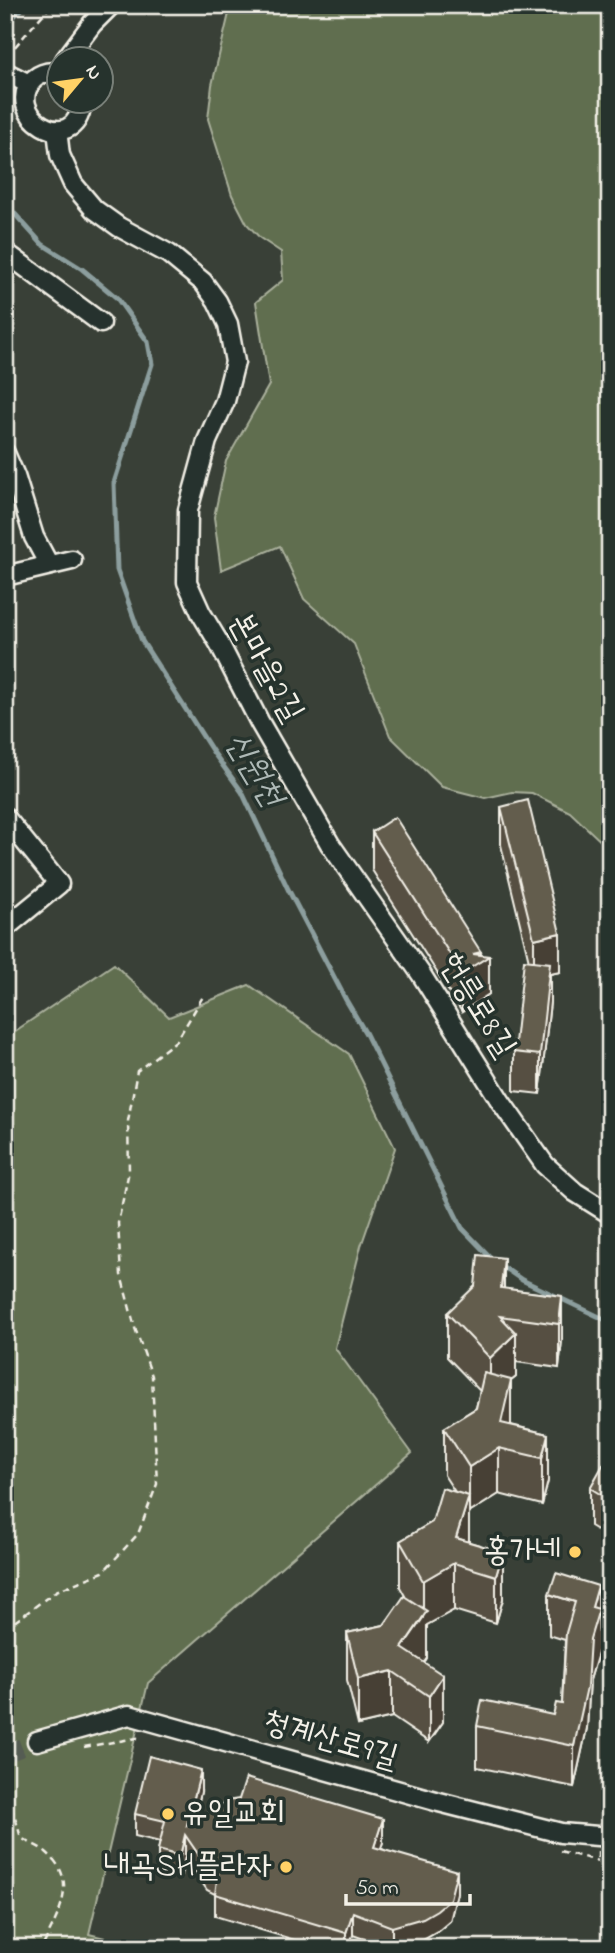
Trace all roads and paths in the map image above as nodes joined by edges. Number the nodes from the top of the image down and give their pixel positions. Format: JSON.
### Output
{"nodes":[{"id":1,"x":51,"y":5,"type":"edge"},
{"id":2,"x":111,"y":5,"type":"edge"},
{"id":3,"x":76,"y":46,"type":"edge"},
{"id":4,"x":5,"y":59,"type":"edge"},
{"id":5,"x":46,"y":73,"type":"edge"},
{"id":6,"x":9,"y":74,"type":"edge"},
{"id":7,"x":29,"y":84,"type":"junction"},
{"id":8,"x":78,"y":116,"type":"edge"},
{"id":9,"x":57,"y":130,"type":"junction"},
{"id":10,"x":5,"y":252,"type":"edge"},
{"id":11,"x":101,"y":323,"type":"dead end"},
{"id":12,"x":5,"y":453,"type":"edge"},
{"id":13,"x":72,"y":560,"type":"dead end"},
{"id":14,"x":49,"y":565,"type":"junction"},
{"id":15,"x":5,"y":576,"type":"edge"},
{"id":16,"x":312,"y":811,"type":"joint"},
{"id":17,"x":5,"y":817,"type":"edge"},
{"id":18,"x":5,"y":928,"type":"edge"},
{"id":19,"x":204,"y":995,"type":"dead end"},
{"id":20,"x":610,"y":1214,"type":"edge"},
{"id":21,"x":5,"y":1629,"type":"edge"},
{"id":22,"x":150,"y":1735,"type":"dead end"},
{"id":23,"x":37,"y":1741,"type":"tunnel mouth"},
{"id":24,"x":75,"y":1748,"type":"dead end"},
{"id":25,"x":5,"y":1796,"type":"edge"},
{"id":26,"x":610,"y":1837,"type":"edge"},
{"id":27,"x":561,"y":1852,"type":"dead end"},
{"id":28,"x":598,"y":1861,"type":"dead end"},
{"id":29,"x":41,"y":1948,"type":"edge"}],
"edges":[{"from":1,"to":4,"type":"path"},
{"from":2,"to":3,"type":"street"},
{"from":5,"to":7,"type":"street"},
{"from":6,"to":7,"type":"street"},
{"from":7,"to":9,"type":"street"},
{"from":8,"to":9,"type":"street"},
{"from":9,"to":16,"type":"street","name":"본마을2길"},
{"from":10,"to":11,"type":"street"},
{"from":12,"to":14,"type":"street"},
{"from":13,"to":14,"type":"street"},
{"from":14,"to":15,"type":"street"},
{"from":16,"to":20,"type":"street","name":"헌릉로8길"},
{"from":17,"to":18,"type":"street"},
{"from":19,"to":21,"type":"path"},
{"from":22,"to":24,"type":"path"},
{"from":23,"to":26,"type":"street","name":"청계산로9길"},
{"from":25,"to":29,"type":"path"},
{"from":27,"to":28,"type":"path"}]}
